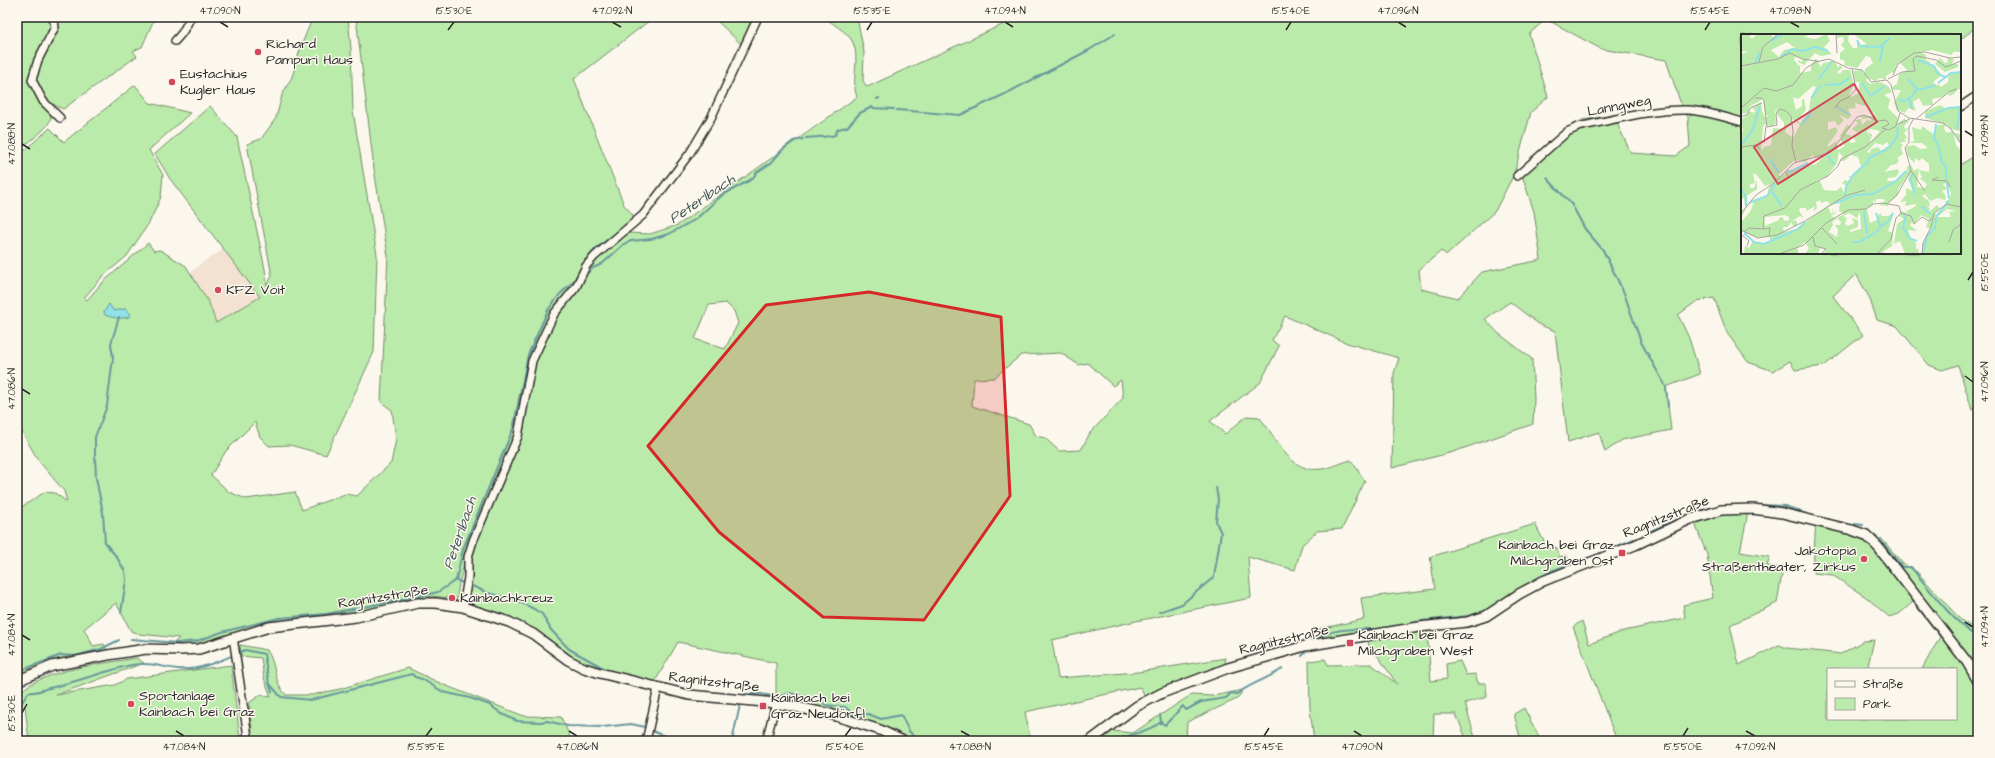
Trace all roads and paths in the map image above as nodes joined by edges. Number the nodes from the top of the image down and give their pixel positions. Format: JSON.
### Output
{"nodes":[{"id":1,"x":53,"y":17,"type":"edge"},
{"id":2,"x":191,"y":17,"type":"edge"},
{"id":3,"x":758,"y":17,"type":"edge"},
{"id":4,"x":175,"y":41,"type":"dead end"},
{"id":5,"x":1978,"y":95,"type":"edge"},
{"id":6,"x":1961,"y":107,"type":"edge"},
{"id":7,"x":60,"y":118,"type":"dead end"},
{"id":8,"x":1741,"y":122,"type":"edge"},
{"id":9,"x":1517,"y":176,"type":"dead end"},
{"id":10,"x":464,"y":607,"type":"junction"},
{"id":11,"x":234,"y":637,"type":"junction"},
{"id":12,"x":17,"y":681,"type":"edge"},
{"id":13,"x":1978,"y":682,"type":"edge"},
{"id":14,"x":658,"y":688,"type":"junction"},
{"id":15,"x":776,"y":703,"type":"junction"},
{"id":16,"x":243,"y":741,"type":"edge"},
{"id":17,"x":646,"y":741,"type":"edge"},
{"id":18,"x":766,"y":741,"type":"edge"},
{"id":19,"x":903,"y":741,"type":"edge"},
{"id":20,"x":1090,"y":741,"type":"edge"}],
"edges":[{"from":1,"to":7,"type":"street"},
{"from":2,"to":4,"type":"street"},
{"from":3,"to":10,"type":"street"},
{"from":5,"to":6,"type":"street"},
{"from":8,"to":9,"type":"street","name":"Lanngweg"},
{"from":10,"to":11,"type":"main road","name":"Ragnitzstraße"},
{"from":10,"to":14,"type":"main road","name":"Ragnitzstraße"},
{"from":11,"to":12,"type":"main road","name":"Ragnitzstraße"},
{"from":11,"to":16,"type":"street"},
{"from":13,"to":20,"type":"main road","name":"Ragnitzstraße"},
{"from":14,"to":15,"type":"main road","name":"Ragnitzstraße"},
{"from":14,"to":17,"type":"street"},
{"from":15,"to":18,"type":"street"},
{"from":15,"to":19,"type":"main road","name":"Ragnitzstraße"}]}
